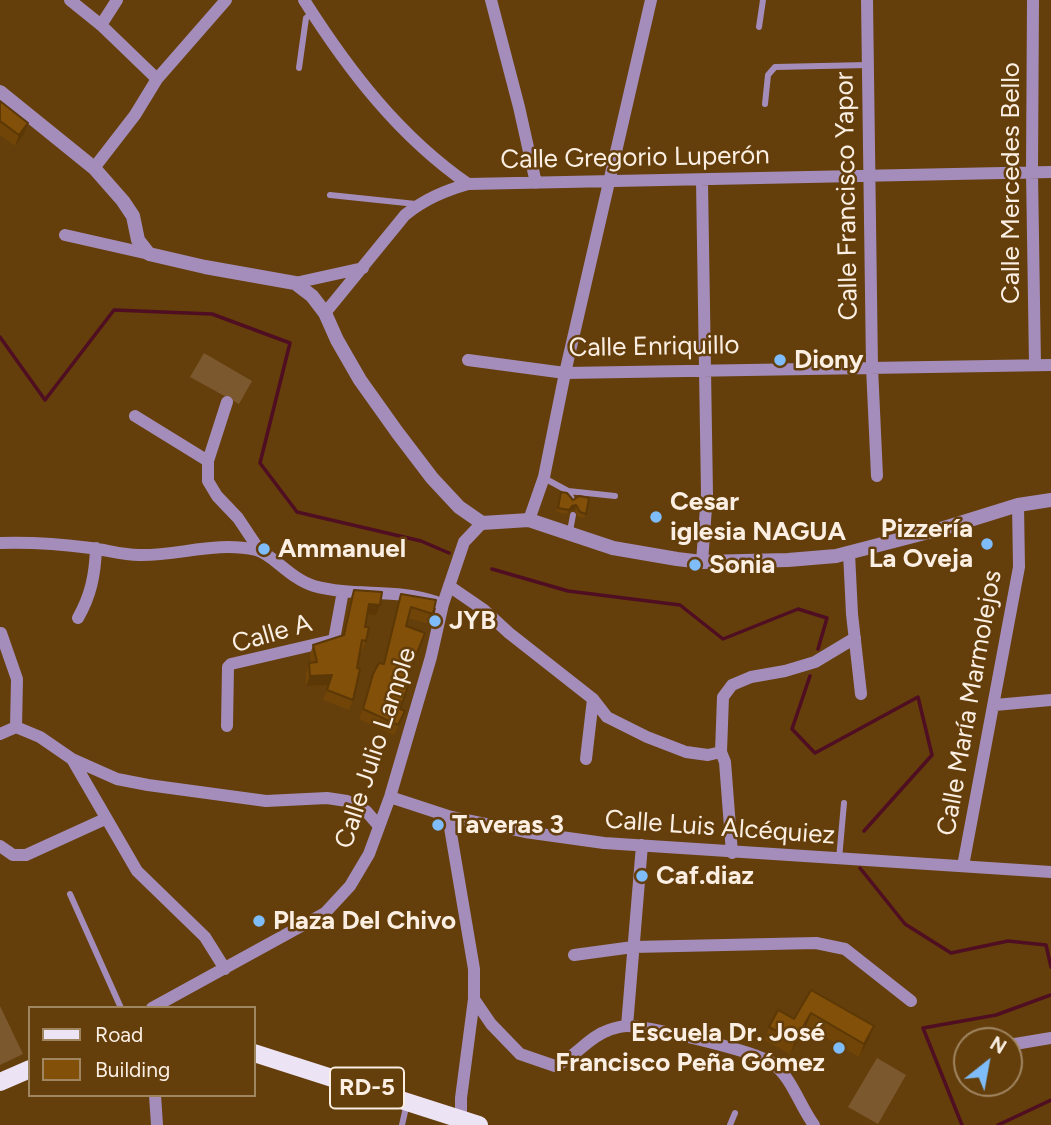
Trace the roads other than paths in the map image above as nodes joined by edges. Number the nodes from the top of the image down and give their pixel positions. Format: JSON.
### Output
{"nodes":[{"id":1,"x":70,"y":0,"type":"edge"},
{"id":2,"x":117,"y":0,"type":"edge"},
{"id":3,"x":226,"y":0,"type":"edge"},
{"id":4,"x":304,"y":0,"type":"edge"},
{"id":5,"x":491,"y":0,"type":"edge"},
{"id":6,"x":651,"y":0,"type":"edge"},
{"id":7,"x":763,"y":0,"type":"edge"},
{"id":8,"x":867,"y":0,"type":"edge"},
{"id":9,"x":1032,"y":0,"type":"edge"},
{"id":10,"x":312,"y":13,"type":"junction"},
{"id":11,"x":101,"y":25,"type":"junction"},
{"id":12,"x":759,"y":27,"type":"dead end"},
{"id":13,"x":867,"y":65,"type":"junction"},
{"id":14,"x":299,"y":68,"type":"dead end"},
{"id":15,"x":157,"y":79,"type":"junction"},
{"id":16,"x":0,"y":92,"type":"edge"},
{"id":17,"x":765,"y":104,"type":"dead end"},
{"id":18,"x":94,"y":168,"type":"junction"},
{"id":19,"x":1032,"y":172,"type":"junction"},
{"id":20,"x":1051,"y":172,"type":"edge"},
{"id":21,"x":868,"y":175,"type":"junction"},
{"id":22,"x":702,"y":181,"type":"junction"},
{"id":23,"x":536,"y":183,"type":"junction"},
{"id":24,"x":608,"y":183,"type":"junction"},
{"id":25,"x":468,"y":184,"type":"junction"},
{"id":26,"x":330,"y":195,"type":"dead end"},
{"id":27,"x":418,"y":204,"type":"junction"},
{"id":28,"x":65,"y":235,"type":"dead end"},
{"id":29,"x":149,"y":254,"type":"junction"},
{"id":30,"x":364,"y":267,"type":"junction"},
{"id":31,"x":295,"y":283,"type":"junction"},
{"id":32,"x":326,"y":313,"type":"junction"},
{"id":33,"x":468,"y":360,"type":"dead end"},
{"id":34,"x":1035,"y":365,"type":"junction"},
{"id":35,"x":1051,"y":365,"type":"edge"},
{"id":36,"x":872,"y":367,"type":"junction"},
{"id":37,"x":705,"y":369,"type":"junction"},
{"id":38,"x":565,"y":373,"type":"junction"},
{"id":39,"x":227,"y":402,"type":"dead end"},
{"id":40,"x":135,"y":416,"type":"dead end"},
{"id":41,"x":208,"y":461,"type":"junction"},
{"id":42,"x":877,"y":476,"type":"dead end"},
{"id":43,"x":544,"y":477,"type":"junction"},
{"id":44,"x":568,"y":491,"type":"junction"},
{"id":45,"x":615,"y":496,"type":"dead end"},
{"id":46,"x":572,"y":499,"type":"edge"},
{"id":47,"x":1051,"y":500,"type":"edge"},
{"id":48,"x":1018,"y":505,"type":"junction"},
{"id":49,"x":573,"y":515,"type":"dead end"},
{"id":50,"x":529,"y":520,"type":"junction"},
{"id":51,"x":482,"y":523,"type":"junction"},
{"id":52,"x":569,"y":533,"type":"junction"},
{"id":53,"x":0,"y":543,"type":"edge"},
{"id":54,"x":96,"y":548,"type":"junction"},
{"id":55,"x":260,"y":551,"type":"junction"},
{"id":56,"x":849,"y":553,"type":"junction"},
{"id":57,"x":702,"y":562,"type":"junction"},
{"id":58,"x":449,"y":586,"type":"junction"},
{"id":59,"x":343,"y":592,"type":"junction"},
{"id":60,"x":443,"y":604,"type":"junction"},
{"id":61,"x":78,"y":618,"type":"dead end"},
{"id":62,"x":1,"y":633,"type":"edge"},
{"id":63,"x":855,"y":638,"type":"junction"},
{"id":64,"x":861,"y":694,"type":"dead end"},
{"id":65,"x":593,"y":699,"type":"junction"},
{"id":66,"x":1051,"y":700,"type":"edge"},
{"id":67,"x":995,"y":705,"type":"junction"},
{"id":68,"x":227,"y":726,"type":"dead end"},
{"id":69,"x":16,"y":727,"type":"junction"},
{"id":70,"x":0,"y":734,"type":"edge"},
{"id":71,"x":721,"y":752,"type":"junction"},
{"id":72,"x":72,"y":759,"type":"junction"},
{"id":73,"x":586,"y":759,"type":"dead end"},
{"id":74,"x":390,"y":797,"type":"junction"},
{"id":75,"x":844,"y":803,"type":"dead end"},
{"id":76,"x":448,"y":816,"type":"junction"},
{"id":77,"x":105,"y":819,"type":"junction"},
{"id":78,"x":379,"y":826,"type":"junction"},
{"id":79,"x":642,"y":845,"type":"junction"},
{"id":80,"x":0,"y":846,"type":"edge"},
{"id":81,"x":732,"y":853,"type":"junction"},
{"id":82,"x":839,"y":859,"type":"junction"},
{"id":83,"x":963,"y":866,"type":"junction"},
{"id":84,"x":1051,"y":872,"type":"edge"},
{"id":85,"x":69,"y":894,"type":"dead end"},
{"id":86,"x":633,"y":947,"type":"junction"},
{"id":87,"x":574,"y":955,"type":"dead end"},
{"id":88,"x":225,"y":969,"type":"junction"},
{"id":89,"x":474,"y":999,"type":"junction"},
{"id":90,"x":912,"y":1001,"type":"dead end"},
{"id":91,"x":120,"y":1006,"type":"edge"},
{"id":92,"x":156,"y":1006,"type":"edge"},
{"id":93,"x":626,"y":1026,"type":"junction"},
{"id":94,"x":1051,"y":1038,"type":"edge"},
{"id":95,"x":1023,"y":1043,"type":"edge"},
{"id":96,"x":256,"y":1054,"type":"edge"},
{"id":97,"x":28,"y":1070,"type":"edge"},
{"id":98,"x":0,"y":1082,"type":"edge"},
{"id":99,"x":155,"y":1097,"type":"edge"},
{"id":100,"x":408,"y":1101,"type":"junction"},
{"id":101,"x":735,"y":1113,"type":"dead end"},
{"id":102,"x":461,"y":1122,"type":"edge"},
{"id":103,"x":157,"y":1125,"type":"edge"},
{"id":104,"x":402,"y":1125,"type":"edge"},
{"id":105,"x":479,"y":1125,"type":"edge"},
{"id":106,"x":730,"y":1125,"type":"edge"},
{"id":107,"x":814,"y":1125,"type":"edge"}],
"edges":[{"from":1,"to":11,"type":"street"},
{"from":2,"to":11,"type":"street"},
{"from":3,"to":15,"type":"street"},
{"from":4,"to":10,"type":"street","name":"Calle Gregorio Luperón"},
{"from":5,"to":23,"type":"street"},
{"from":6,"to":24,"type":"street"},
{"from":7,"to":12,"type":"lane"},
{"from":8,"to":13,"type":"street","name":"Calle Francisco Yapor"},
{"from":9,"to":19,"type":"street","name":"Calle Mercedes Bello"},
{"from":10,"to":14,"type":"lane"},
{"from":10,"to":25,"type":"street","name":"Calle Gregorio Luperón"},
{"from":11,"to":15,"type":"street"},
{"from":13,"to":17,"type":"lane"},
{"from":13,"to":21,"type":"street","name":"Calle Francisco Yapor"},
{"from":15,"to":18,"type":"street"},
{"from":16,"to":18,"type":"street"},
{"from":18,"to":29,"type":"street"},
{"from":19,"to":20,"type":"street","name":"Calle Gregorio Luperón"},
{"from":19,"to":21,"type":"street","name":"Calle Gregorio Luperón"},
{"from":19,"to":34,"type":"street","name":"Calle Mercedes Bello"},
{"from":21,"to":22,"type":"street","name":"Calle Gregorio Luperón"},
{"from":21,"to":36,"type":"street","name":"Calle Francisco Yapor"},
{"from":22,"to":24,"type":"street","name":"Calle Gregorio Luperón"},
{"from":22,"to":37,"type":"street"},
{"from":23,"to":24,"type":"street","name":"Calle Gregorio Luperón"},
{"from":23,"to":25,"type":"street","name":"Calle Gregorio Luperón"},
{"from":24,"to":38,"type":"street"},
{"from":25,"to":27,"type":"street"},
{"from":26,"to":27,"type":"lane"},
{"from":27,"to":30,"type":"street"},
{"from":28,"to":29,"type":"street"},
{"from":29,"to":31,"type":"street"},
{"from":30,"to":31,"type":"street"},
{"from":30,"to":32,"type":"street"},
{"from":31,"to":32,"type":"street"},
{"from":32,"to":51,"type":"street"},
{"from":33,"to":38,"type":"street","name":"Calle Enriquillo"},
{"from":34,"to":35,"type":"street","name":"Calle Enriquillo"},
{"from":34,"to":36,"type":"street","name":"Calle Enriquillo"},
{"from":36,"to":37,"type":"street","name":"Calle Enriquillo"},
{"from":36,"to":42,"type":"street","name":"Calle Francisco Yapor"},
{"from":37,"to":38,"type":"street","name":"Calle Enriquillo"},
{"from":37,"to":57,"type":"street"},
{"from":38,"to":43,"type":"street"},
{"from":39,"to":41,"type":"street"},
{"from":40,"to":41,"type":"street"},
{"from":41,"to":55,"type":"street"},
{"from":43,"to":44,"type":"lane"},
{"from":43,"to":50,"type":"street"},
{"from":44,"to":45,"type":"lane"},
{"from":44,"to":46,"type":"lane"},
{"from":47,"to":48,"type":"street"},
{"from":48,"to":56,"type":"street"},
{"from":48,"to":67,"type":"street","name":"Calle María Marmolejos"},
{"from":49,"to":52,"type":"lane"},
{"from":50,"to":51,"type":"street"},
{"from":50,"to":52,"type":"street"},
{"from":51,"to":58,"type":"street","name":"Calle Julio Lample"},
{"from":52,"to":57,"type":"street"},
{"from":53,"to":54,"type":"street"},
{"from":54,"to":55,"type":"street"},
{"from":54,"to":61,"type":"street"},
{"from":55,"to":59,"type":"street"},
{"from":56,"to":57,"type":"street"},
{"from":56,"to":63,"type":"street"},
{"from":58,"to":60,"type":"street","name":"Calle Julio Lample"},
{"from":58,"to":65,"type":"street"},
{"from":59,"to":60,"type":"street"},
{"from":59,"to":68,"type":"street","name":"Calle A"},
{"from":60,"to":74,"type":"street","name":"Calle Julio Lample"},
{"from":62,"to":69,"type":"street"},
{"from":63,"to":64,"type":"street"},
{"from":63,"to":71,"type":"street"},
{"from":65,"to":71,"type":"street"},
{"from":65,"to":73,"type":"street"},
{"from":66,"to":67,"type":"street"},
{"from":67,"to":83,"type":"street","name":"Calle María Marmolejos"},
{"from":69,"to":70,"type":"street"},
{"from":69,"to":72,"type":"street"},
{"from":71,"to":81,"type":"street"},
{"from":72,"to":77,"type":"street"},
{"from":72,"to":78,"type":"street"},
{"from":74,"to":76,"type":"street","name":"Calle Luis Alcéquiez"},
{"from":74,"to":78,"type":"street","name":"Calle Julio Lample"},
{"from":75,"to":82,"type":"lane"},
{"from":76,"to":79,"type":"street","name":"Calle Luis Alcéquiez"},
{"from":76,"to":89,"type":"street"},
{"from":77,"to":80,"type":"street"},
{"from":77,"to":88,"type":"street"},
{"from":78,"to":88,"type":"street","name":"Calle Julio Lample"},
{"from":79,"to":81,"type":"street","name":"Calle Luis Alcéquiez"},
{"from":79,"to":86,"type":"street"},
{"from":81,"to":82,"type":"street","name":"Calle Luis Alcéquiez"},
{"from":82,"to":83,"type":"street","name":"Calle Luis Alcéquiez"},
{"from":83,"to":84,"type":"street","name":"Calle Luis Alcéquiez"},
{"from":85,"to":91,"type":"lane"},
{"from":86,"to":87,"type":"street"},
{"from":86,"to":90,"type":"street"},
{"from":86,"to":93,"type":"street"},
{"from":88,"to":92,"type":"street","name":"Calle Julio Lample"},
{"from":89,"to":93,"type":"street"},
{"from":89,"to":102,"type":"street"},
{"from":93,"to":107,"type":"street"},
{"from":94,"to":95,"type":"street"},
{"from":96,"to":100,"type":"main road","number":"RD-5"},
{"from":97,"to":98,"type":"main road"},
{"from":99,"to":103,"type":"street"},
{"from":100,"to":102,"type":"main road","number":"RD-5"},
{"from":100,"to":104,"type":"lane"},
{"from":101,"to":106,"type":"lane"},
{"from":102,"to":105,"type":"main road","number":"RD-5"}]}
